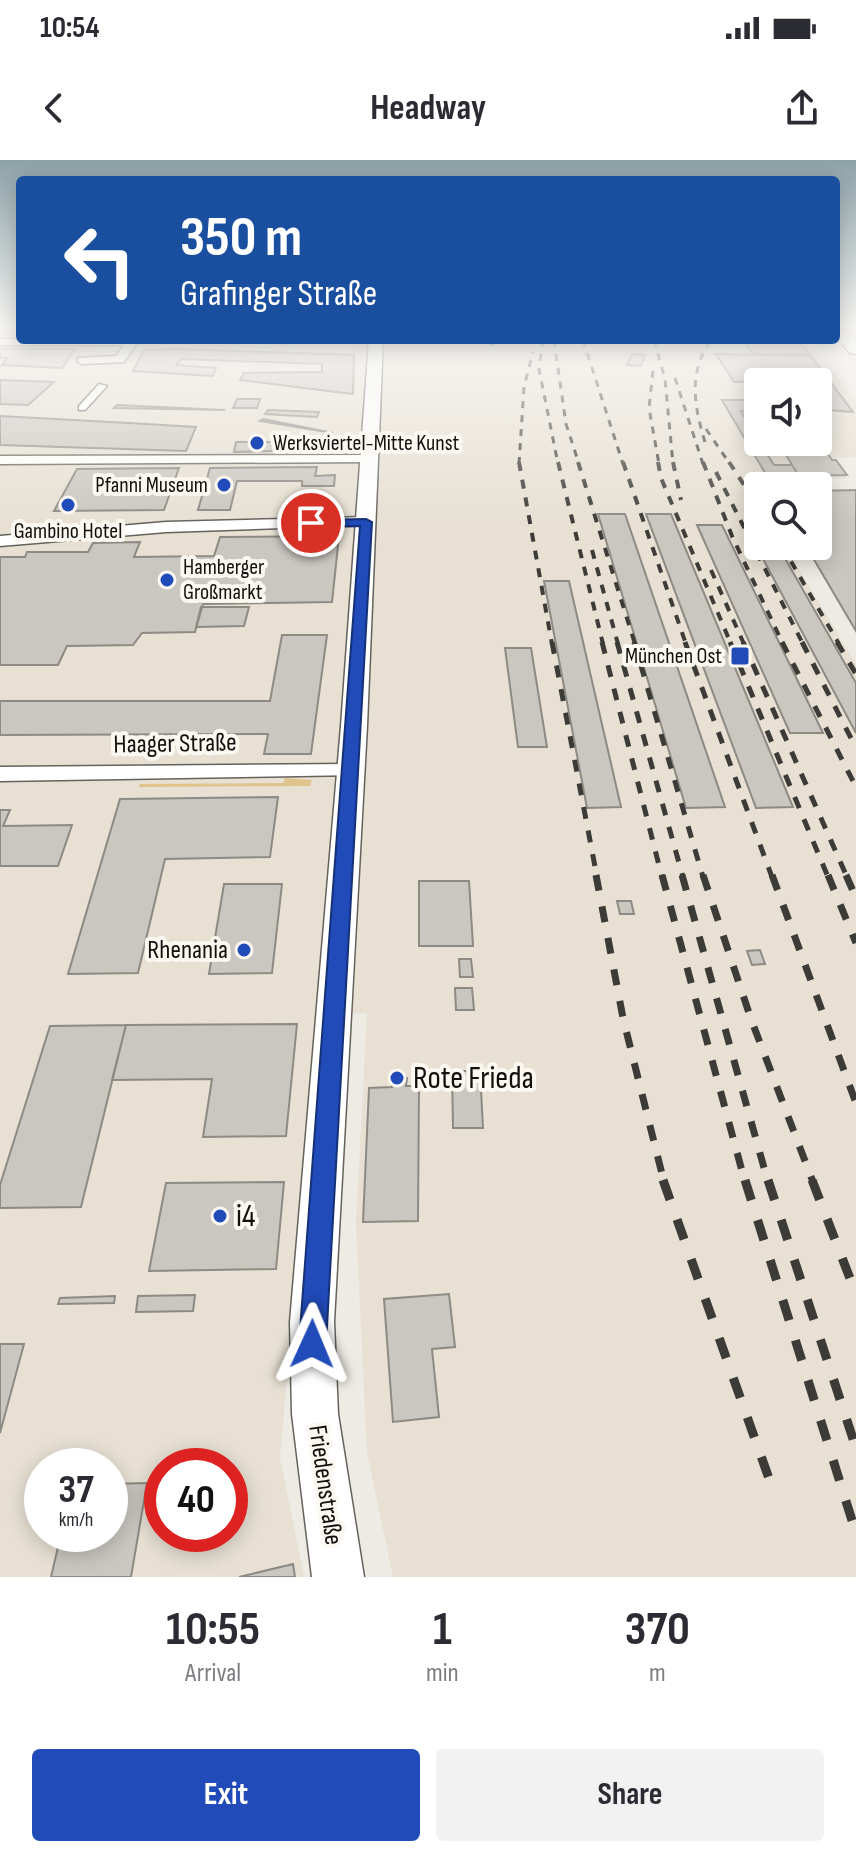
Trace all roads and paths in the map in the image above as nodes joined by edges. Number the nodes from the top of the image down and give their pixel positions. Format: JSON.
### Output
{"nodes":[{"id":1,"x":96,"y":392,"type":"edge"},
{"id":2,"x":373,"y":392,"type":"edge"},
{"id":3,"x":82,"y":408,"type":"dead end"},
{"id":4,"x":370,"y":458,"type":"junction"},
{"id":5,"x":0,"y":460,"type":"edge"},
{"id":6,"x":366,"y":522,"type":"junction"},
{"id":7,"x":0,"y":541,"type":"edge"},
{"id":8,"x":351,"y":770,"type":"junction"},
{"id":9,"x":0,"y":774,"type":"edge"},
{"id":10,"x":338,"y":1577,"type":"edge"}],
"edges":[{"from":1,"to":3,"type":"street"},
{"from":2,"to":4,"type":"street","name":"Friedenstraße"},
{"from":4,"to":5,"type":"street"},
{"from":4,"to":6,"type":"street","name":"Friedenstraße"},
{"from":6,"to":7,"type":"street"},
{"from":6,"to":8,"type":"street","name":"Friedenstraße"},
{"from":8,"to":9,"type":"street","name":"Haager Straße"},
{"from":8,"to":10,"type":"street","name":"Friedenstraße"}]}
